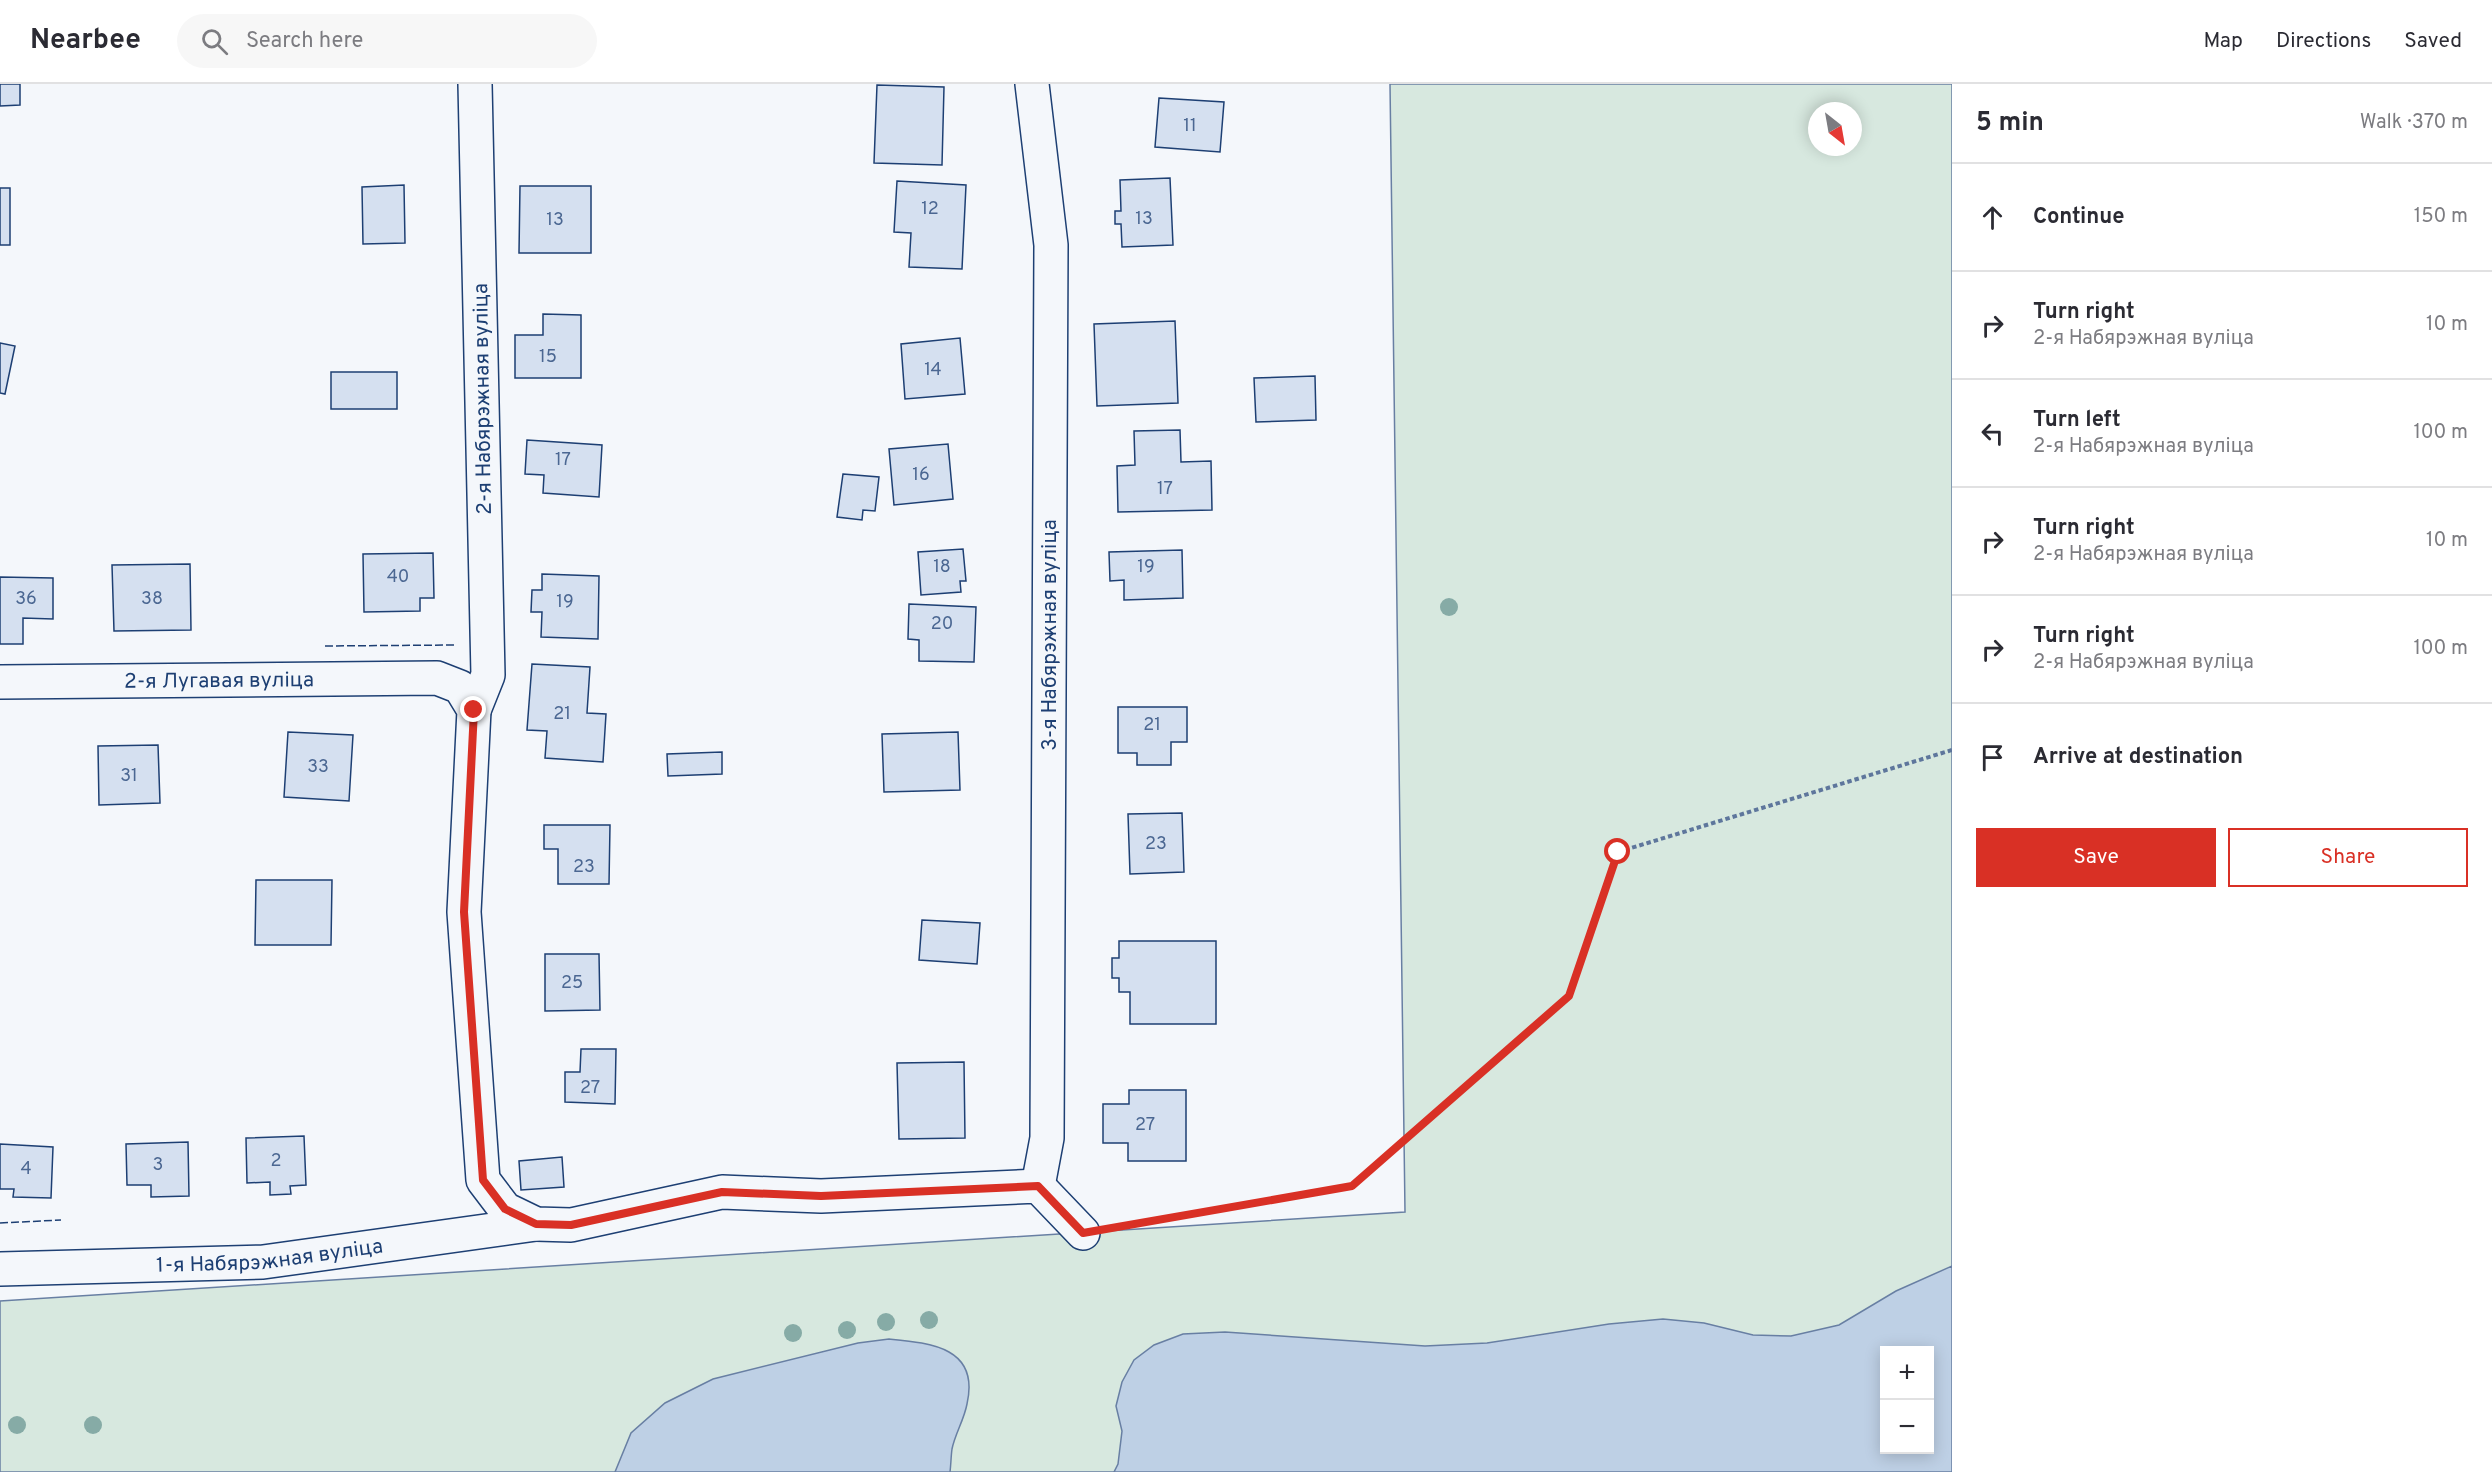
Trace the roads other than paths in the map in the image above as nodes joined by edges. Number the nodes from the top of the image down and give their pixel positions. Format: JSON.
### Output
{"nodes":[{"id":1,"x":475,"y":84,"type":"edge"},
{"id":2,"x":1032,"y":84,"type":"edge"},
{"id":3,"x":0,"y":682,"type":"edge"},
{"id":4,"x":474,"y":710,"type":"junction"},
{"id":5,"x":1038,"y":1186,"type":"junction"},
{"id":6,"x":536,"y":1224,"type":"junction"},
{"id":7,"x":1083,"y":1233,"type":"road end"},
{"id":8,"x":0,"y":1269,"type":"edge"}],
"edges":[{"from":1,"to":4,"type":"street","name":"2-я Набярэжная вуліца"},
{"from":2,"to":5,"type":"street","name":"3-я Набярэжная вуліца"},
{"from":3,"to":4,"type":"street","name":"2-я Лугавая вуліца"},
{"from":4,"to":6,"type":"street","name":"2-я Набярэжная вуліца"},
{"from":5,"to":6,"type":"street","name":"2-я Набярэжная вуліца"},
{"from":5,"to":7,"type":"street"},
{"from":6,"to":8,"type":"street","name":"1-я Набярэжная вуліца"}]}
